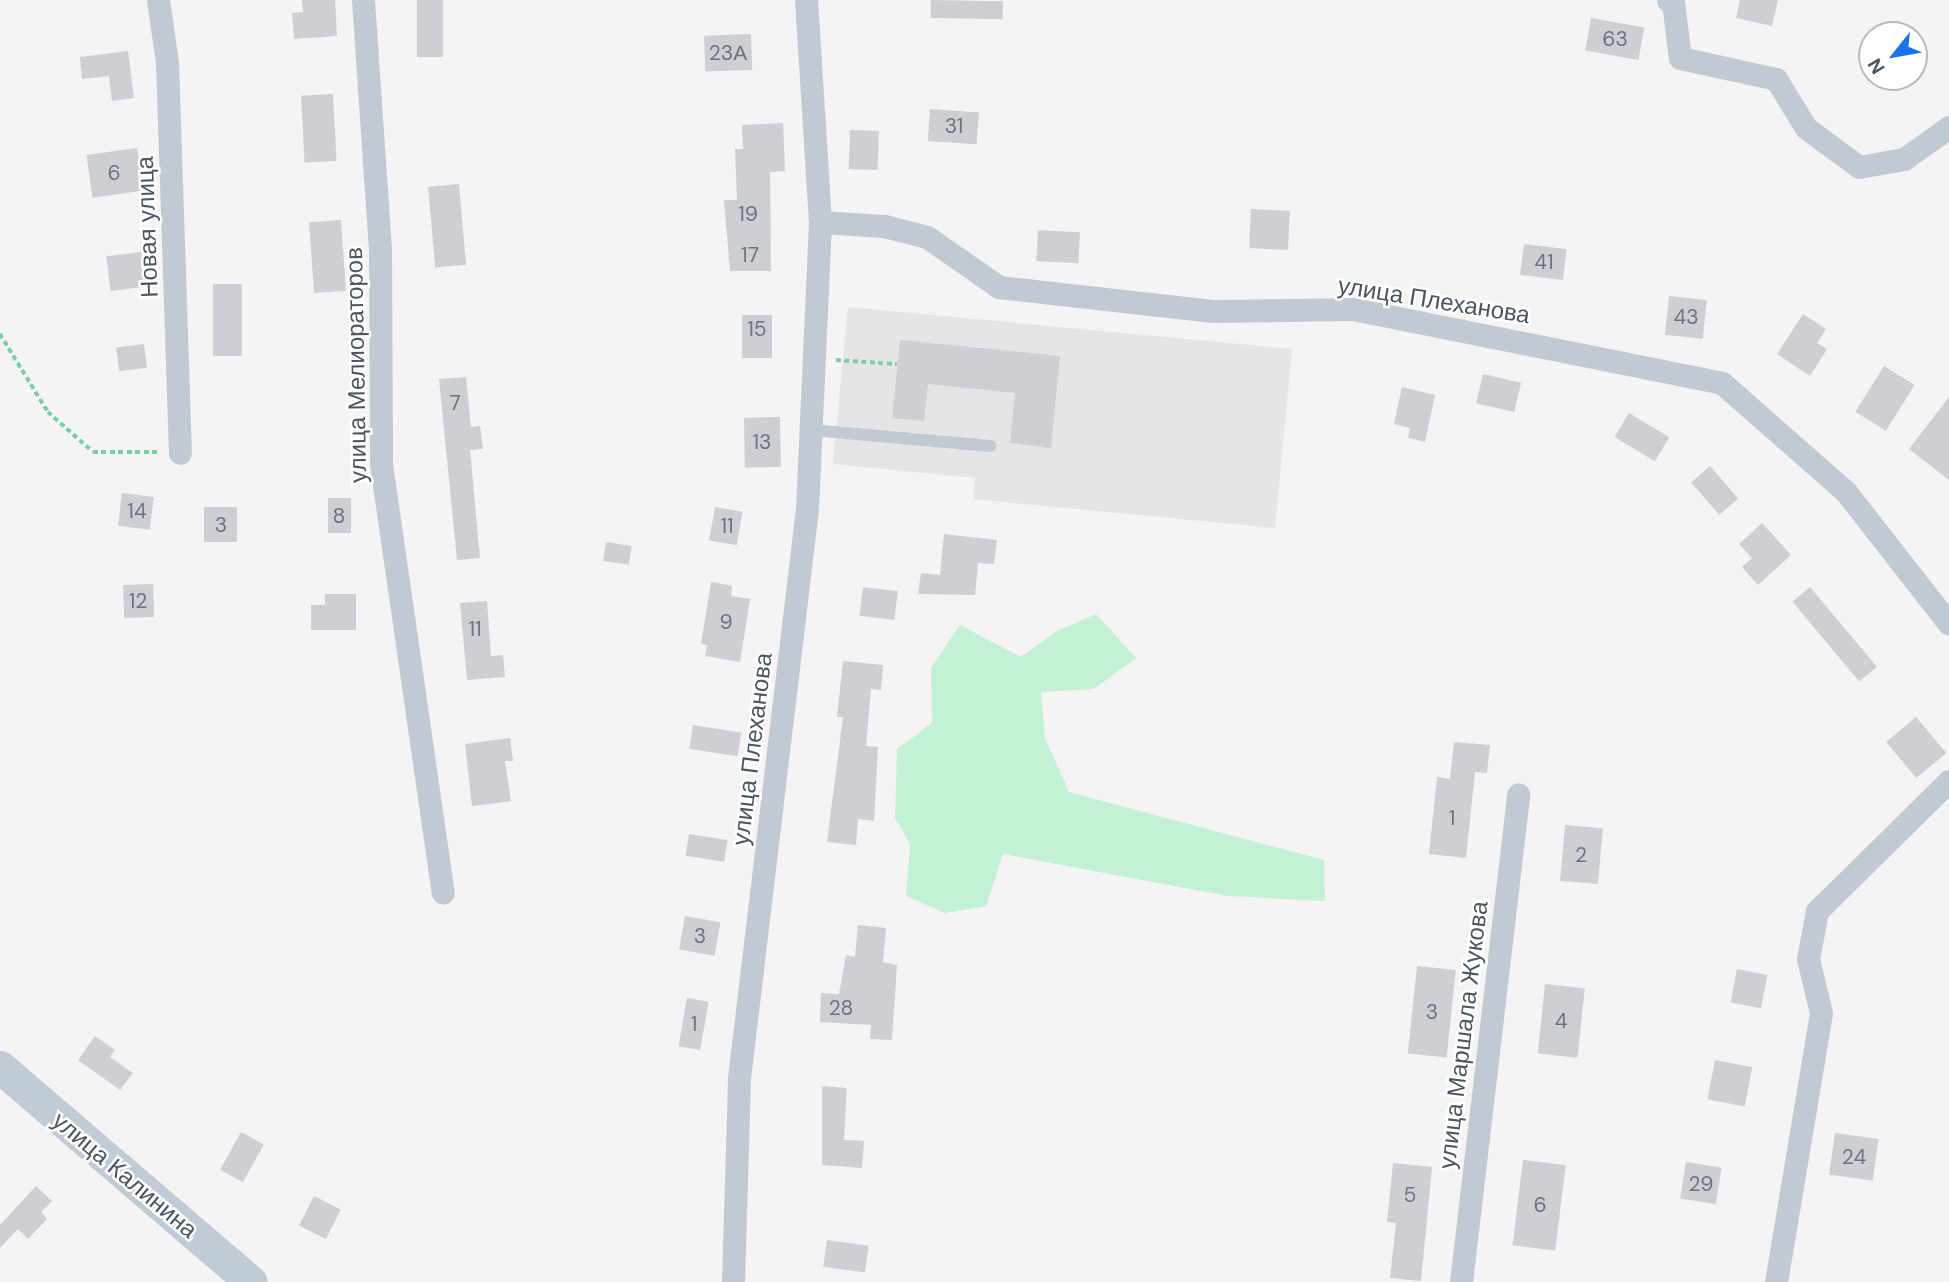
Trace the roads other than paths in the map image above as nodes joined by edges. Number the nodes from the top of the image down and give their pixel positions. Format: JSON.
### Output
{"nodes":[{"id":1,"x":158,"y":0,"type":"edge"},
{"id":2,"x":363,"y":0,"type":"edge"},
{"id":3,"x":806,"y":0,"type":"edge"},
{"id":4,"x":1668,"y":0,"type":"edge"},
{"id":5,"x":1949,"y":127,"type":"edge"},
{"id":6,"x":820,"y":222,"type":"junction"},
{"id":7,"x":811,"y":430,"type":"junction"},
{"id":8,"x":990,"y":446,"type":"dead end"},
{"id":9,"x":180,"y":453,"type":"road end"},
{"id":10,"x":1949,"y":624,"type":"edge"},
{"id":11,"x":1949,"y":781,"type":"edge"},
{"id":12,"x":1518,"y":794,"type":"dead end"},
{"id":13,"x":443,"y":893,"type":"dead end"},
{"id":14,"x":0,"y":1067,"type":"edge"},
{"id":15,"x":251,"y":1282,"type":"edge"},
{"id":16,"x":733,"y":1282,"type":"edge"},
{"id":17,"x":1461,"y":1282,"type":"edge"},
{"id":18,"x":1776,"y":1282,"type":"edge"}],
"edges":[{"from":1,"to":9,"type":"street","name":"Новая улица"},
{"from":2,"to":13,"type":"street","name":"улица Мелиораторов"},
{"from":3,"to":6,"type":"street","name":"улица Плеханова"},
{"from":4,"to":5,"type":"street"},
{"from":6,"to":7,"type":"street","name":"улица Плеханова"},
{"from":6,"to":10,"type":"street","name":"улица Плеханова"},
{"from":7,"to":8,"type":"lane"},
{"from":7,"to":16,"type":"street","name":"улица Плеханова"},
{"from":11,"to":18,"type":"street"},
{"from":12,"to":17,"type":"street","name":"улица Маршала Жукова"},
{"from":14,"to":15,"type":"main road","name":"улица Калинина"}]}
